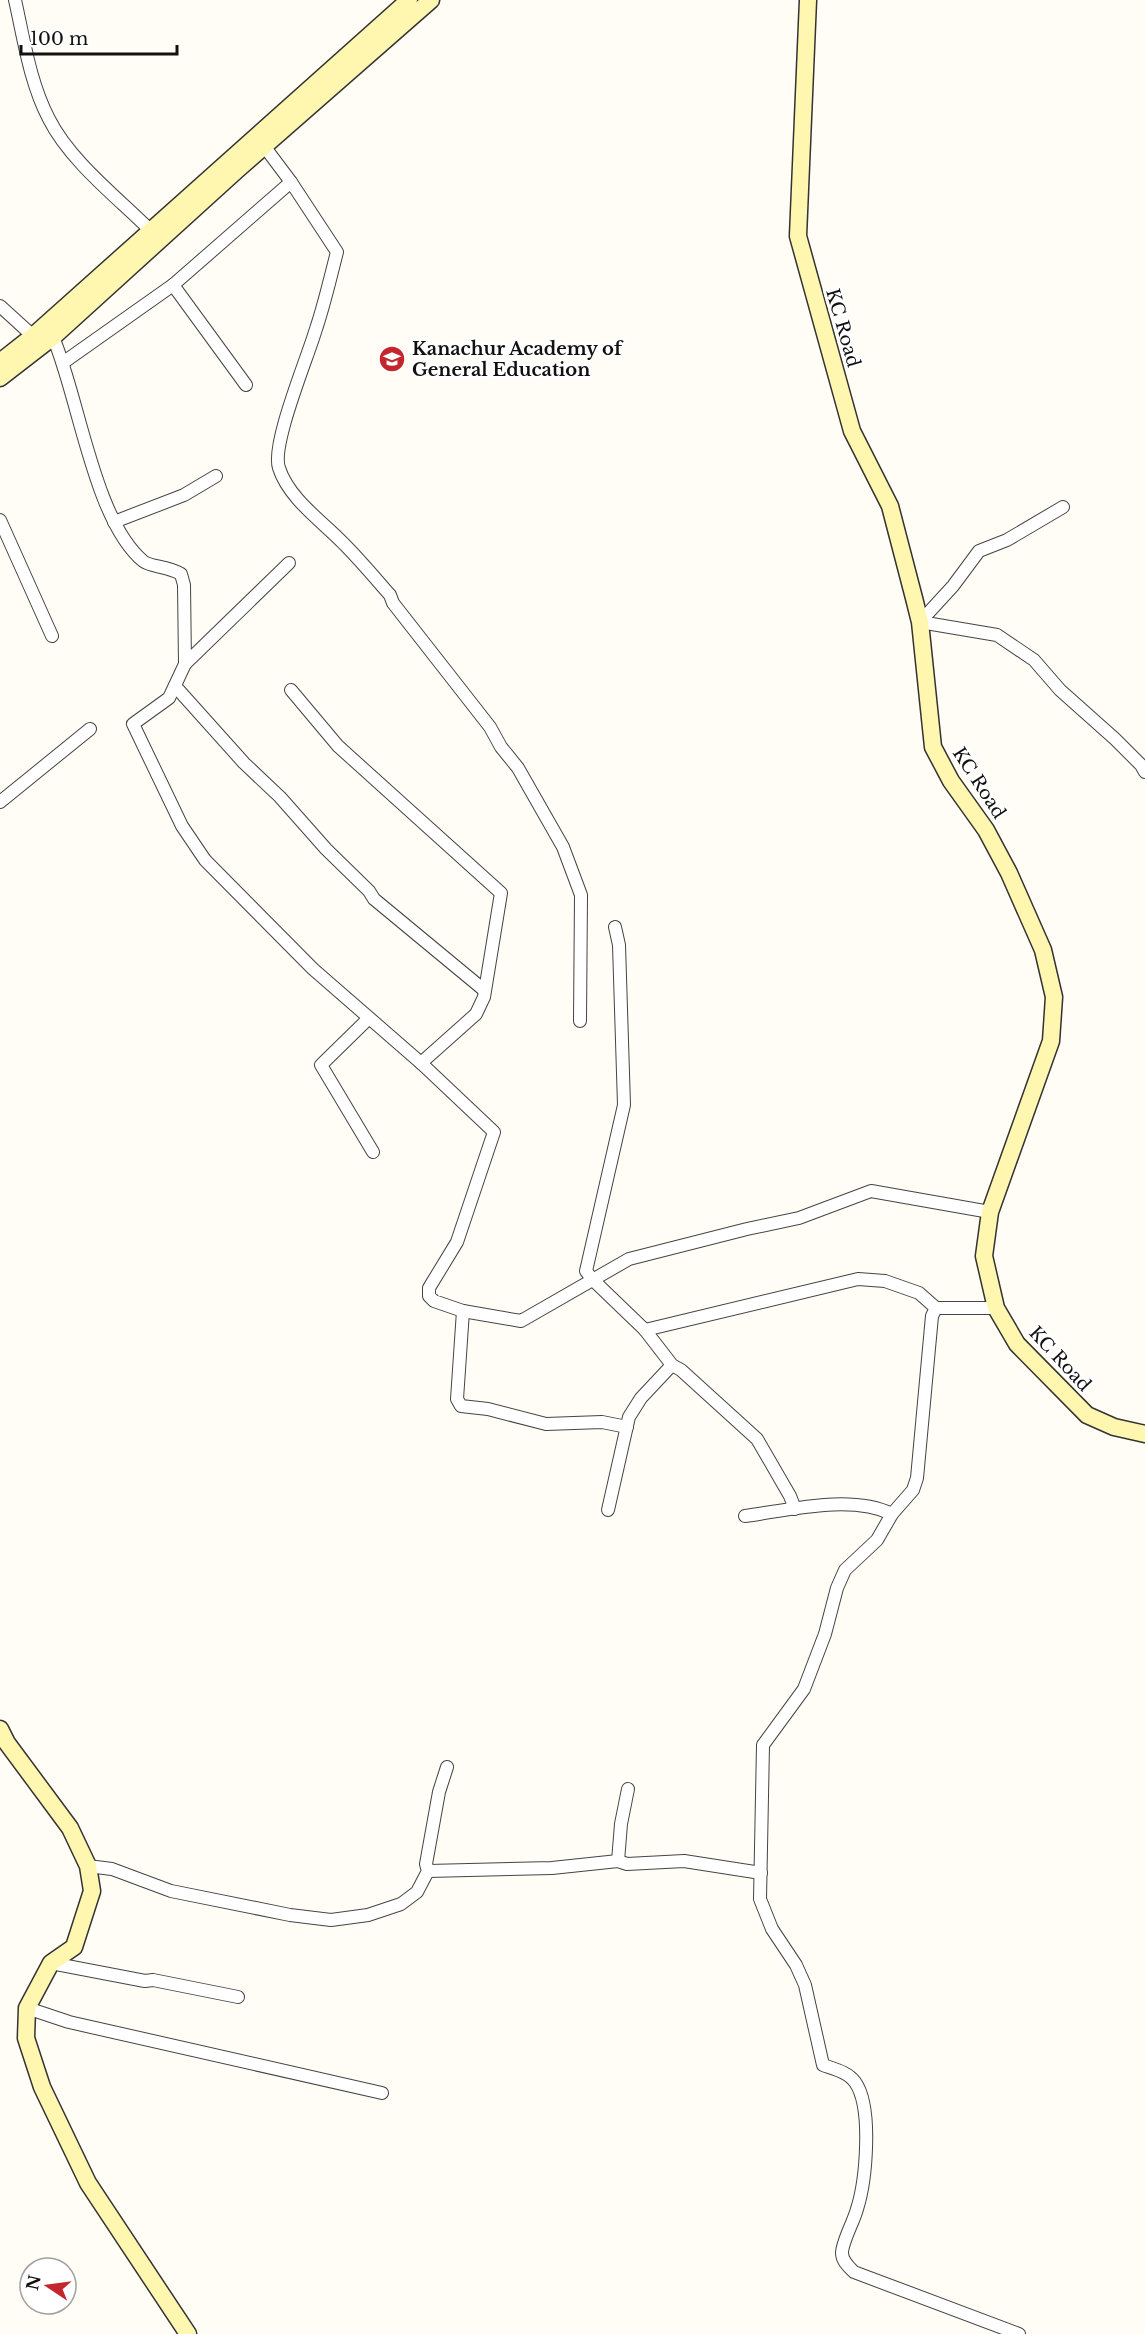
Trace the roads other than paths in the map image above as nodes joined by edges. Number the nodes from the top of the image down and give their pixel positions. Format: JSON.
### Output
{"nodes":[{"id":1,"x":15,"y":0,"type":"edge"},
{"id":2,"x":409,"y":0,"type":"edge"},
{"id":3,"x":431,"y":0,"type":"edge"},
{"id":4,"x":807,"y":0,"type":"edge"},
{"id":5,"x":362,"y":51,"type":"junction"},
{"id":6,"x":264,"y":146,"type":"junction"},
{"id":7,"x":233,"y":165,"type":"junction"},
{"id":8,"x":291,"y":182,"type":"junction"},
{"id":9,"x":152,"y":231,"type":"junction"},
{"id":10,"x":173,"y":285,"type":"junction"},
{"id":11,"x":0,"y":306,"type":"edge"},
{"id":12,"x":76,"y":307,"type":"junction"},
{"id":13,"x":33,"y":336,"type":"junction"},
{"id":14,"x":53,"y":337,"type":"junction"},
{"id":15,"x":0,"y":362,"type":"edge"},
{"id":16,"x":64,"y":362,"type":"junction"},
{"id":17,"x":0,"y":378,"type":"edge"},
{"id":18,"x":246,"y":385,"type":"dead end"},
{"id":19,"x":216,"y":476,"type":"dead end"},
{"id":20,"x":1063,"y":507,"type":"dead end"},
{"id":21,"x":0,"y":520,"type":"edge"},
{"id":22,"x":114,"y":522,"type":"junction"},
{"id":23,"x":289,"y":563,"type":"dead end"},
{"id":24,"x":920,"y":622,"type":"junction"},
{"id":25,"x":52,"y":636,"type":"dead end"},
{"id":26,"x":185,"y":664,"type":"junction"},
{"id":27,"x":175,"y":686,"type":"junction"},
{"id":28,"x":291,"y":690,"type":"dead end"},
{"id":29,"x":90,"y":729,"type":"dead end"},
{"id":30,"x":1145,"y":772,"type":"edge"},
{"id":31,"x":0,"y":802,"type":"edge"},
{"id":32,"x":615,"y":927,"type":"dead end"},
{"id":33,"x":484,"y":990,"type":"junction"},
{"id":34,"x":368,"y":1019,"type":"junction"},
{"id":35,"x":580,"y":1021,"type":"dead end"},
{"id":36,"x":421,"y":1063,"type":"junction"},
{"id":37,"x":374,"y":1152,"type":"dead end"},
{"id":38,"x":990,"y":1212,"type":"junction"},
{"id":39,"x":592,"y":1279,"type":"junction"},
{"id":40,"x":936,"y":1308,"type":"junction"},
{"id":41,"x":996,"y":1308,"type":"junction"},
{"id":42,"x":463,"y":1311,"type":"junction"},
{"id":43,"x":645,"y":1330,"type":"junction"},
{"id":44,"x":672,"y":1365,"type":"junction"},
{"id":45,"x":627,"y":1427,"type":"junction"},
{"id":46,"x":1145,"y":1434,"type":"edge"},
{"id":47,"x":608,"y":1509,"type":"dead end"},
{"id":48,"x":795,"y":1509,"type":"junction"},
{"id":49,"x":892,"y":1514,"type":"junction"},
{"id":50,"x":745,"y":1516,"type":"dead end"},
{"id":51,"x":0,"y":1729,"type":"edge"},
{"id":52,"x":447,"y":1767,"type":"dead end"},
{"id":53,"x":628,"y":1789,"type":"dead end"},
{"id":54,"x":618,"y":1861,"type":"junction"},
{"id":55,"x":88,"y":1866,"type":"junction"},
{"id":56,"x":428,"y":1871,"type":"junction"},
{"id":57,"x":761,"y":1873,"type":"junction"},
{"id":58,"x":51,"y":1963,"type":"junction"},
{"id":59,"x":238,"y":1996,"type":"dead end"},
{"id":60,"x":27,"y":2008,"type":"junction"},
{"id":61,"x":382,"y":2093,"type":"dead end"},
{"id":62,"x":188,"y":2334,"type":"edge"},
{"id":63,"x":1019,"y":2334,"type":"edge"}],
"edges":[{"from":1,"to":9,"type":"street"},
{"from":2,"to":5,"type":"main road"},
{"from":3,"to":5,"type":"main road"},
{"from":4,"to":24,"type":"main road","name":"KC Road"},
{"from":5,"to":6,"type":"main road"},
{"from":5,"to":7,"type":"main road"},
{"from":6,"to":7,"type":"main road"},
{"from":6,"to":8,"type":"street"},
{"from":7,"to":9,"type":"main road"},
{"from":7,"to":12,"type":"main road"},
{"from":8,"to":10,"type":"street"},
{"from":8,"to":35,"type":"street"},
{"from":9,"to":12,"type":"main road"},
{"from":10,"to":16,"type":"street"},
{"from":10,"to":18,"type":"street"},
{"from":11,"to":13,"type":"street"},
{"from":12,"to":13,"type":"main road"},
{"from":12,"to":14,"type":"main road"},
{"from":13,"to":15,"type":"main road"},
{"from":14,"to":16,"type":"street"},
{"from":14,"to":17,"type":"main road"},
{"from":16,"to":22,"type":"street"},
{"from":19,"to":22,"type":"street"},
{"from":20,"to":24,"type":"street"},
{"from":21,"to":25,"type":"street"},
{"from":22,"to":26,"type":"street"},
{"from":23,"to":26,"type":"street"},
{"from":24,"to":30,"type":"street"},
{"from":24,"to":38,"type":"main road","name":"KC Road"},
{"from":26,"to":27,"type":"street"},
{"from":27,"to":33,"type":"street"},
{"from":27,"to":34,"type":"street"},
{"from":28,"to":33,"type":"street"},
{"from":29,"to":31,"type":"street"},
{"from":32,"to":39,"type":"street"},
{"from":33,"to":36,"type":"street"},
{"from":34,"to":36,"type":"street"},
{"from":34,"to":37,"type":"street"},
{"from":36,"to":42,"type":"street"},
{"from":38,"to":39,"type":"street"},
{"from":38,"to":41,"type":"main road","name":"KC Road"},
{"from":39,"to":42,"type":"street"},
{"from":39,"to":43,"type":"street"},
{"from":40,"to":41,"type":"street"},
{"from":40,"to":43,"type":"street"},
{"from":40,"to":49,"type":"street"},
{"from":41,"to":46,"type":"main road","name":"KC Road"},
{"from":42,"to":45,"type":"street"},
{"from":43,"to":44,"type":"street"},
{"from":44,"to":45,"type":"street"},
{"from":44,"to":48,"type":"street"},
{"from":45,"to":47,"type":"street"},
{"from":48,"to":49,"type":"street"},
{"from":48,"to":50,"type":"street"},
{"from":49,"to":57,"type":"street"},
{"from":51,"to":55,"type":"main road"},
{"from":52,"to":56,"type":"street"},
{"from":53,"to":54,"type":"street"},
{"from":54,"to":56,"type":"street"},
{"from":54,"to":57,"type":"street"},
{"from":55,"to":56,"type":"street"},
{"from":55,"to":58,"type":"main road"},
{"from":57,"to":63,"type":"street"},
{"from":58,"to":59,"type":"street"},
{"from":58,"to":60,"type":"main road"},
{"from":60,"to":61,"type":"street"},
{"from":60,"to":62,"type":"main road"}]}
